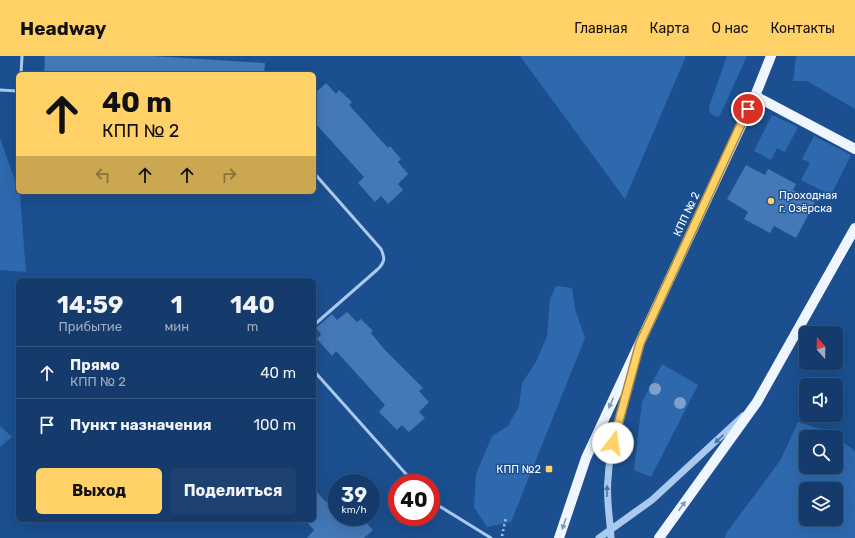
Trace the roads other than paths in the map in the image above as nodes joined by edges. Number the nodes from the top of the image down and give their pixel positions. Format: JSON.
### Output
{"nodes":[{"id":1,"x":22,"y":56,"type":"edge"},
{"id":2,"x":772,"y":56,"type":"edge"},
{"id":3,"x":21,"y":72,"type":"edge"},
{"id":4,"x":0,"y":90,"type":"edge"},
{"id":5,"x":16,"y":92,"type":"edge"},
{"id":6,"x":755,"y":96,"type":"junction"},
{"id":7,"x":855,"y":149,"type":"edge"},
{"id":8,"x":316,"y":175,"type":"edge"},
{"id":9,"x":855,"y":228,"type":"edge"},
{"id":10,"x":316,"y":323,"type":"edge"},
{"id":11,"x":640,"y":343,"type":"junction"},
{"id":12,"x":316,"y":373,"type":"edge"},
{"id":13,"x":757,"y":402,"type":"junction"},
{"id":14,"x":406,"y":474,"type":"edge"},
{"id":15,"x":440,"y":507,"type":"edge"},
{"id":16,"x":610,"y":530,"type":"junction"},
{"id":17,"x":491,"y":538,"type":"edge"},
{"id":18,"x":559,"y":538,"type":"edge"},
{"id":19,"x":599,"y":538,"type":"edge"},
{"id":20,"x":611,"y":538,"type":"edge"},
{"id":21,"x":659,"y":538,"type":"edge"}],
"edges":[{"from":1,"to":3,"type":"lane"},
{"from":2,"to":6,"type":"main road"},
{"from":4,"to":5,"type":"lane"},
{"from":6,"to":7,"type":"main road"},
{"from":6,"to":11,"type":"main road","name":"КПП № 2"},
{"from":8,"to":10,"type":"lane"},
{"from":9,"to":13,"type":"main road"},
{"from":16,"to":11,"type":"street","one_way":true},
{"from":11,"to":18,"type":"main road","name":"КПП № 2","one_way":true},
{"from":12,"to":14,"type":"lane"},
{"from":13,"to":16,"type":"street","one_way":true},
{"from":21,"to":13,"type":"main road","one_way":true},
{"from":15,"to":17,"type":"lane"},
{"from":16,"to":19,"type":"street"},
{"from":16,"to":20,"type":"street"}]}
